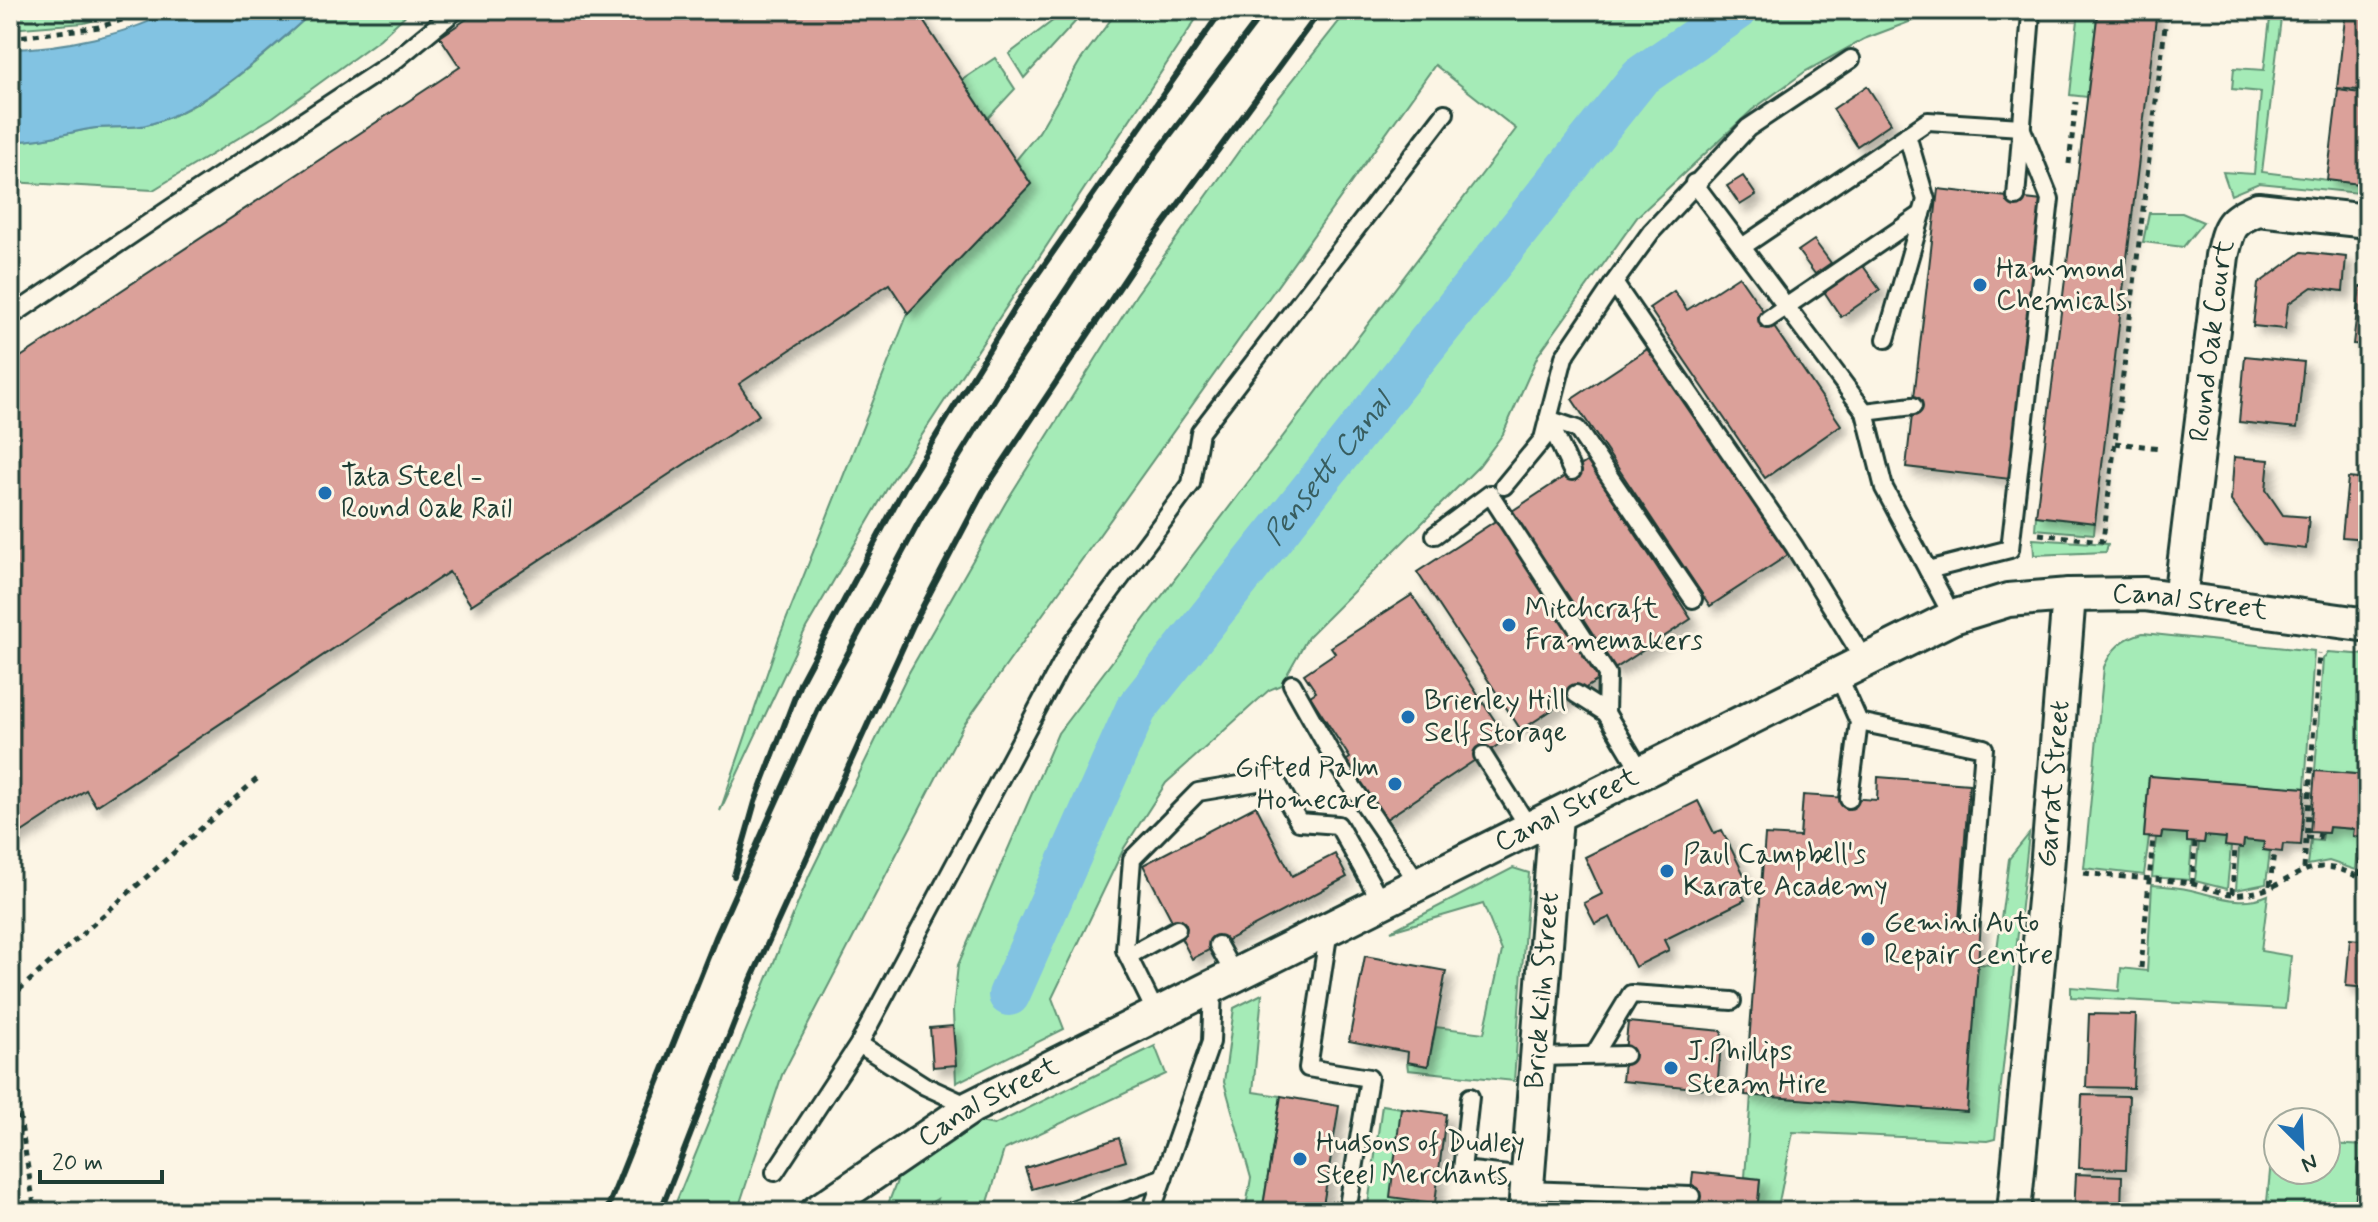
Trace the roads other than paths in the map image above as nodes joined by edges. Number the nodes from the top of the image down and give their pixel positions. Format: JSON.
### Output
{"nodes":[{"id":1,"x":456,"y":10,"type":"edge"},
{"id":2,"x":2031,"y":14,"type":"dead end"},
{"id":3,"x":1851,"y":59,"type":"dead end"},
{"id":4,"x":1445,"y":113,"type":"dead end"},
{"id":5,"x":2021,"y":127,"type":"junction"},
{"id":6,"x":1907,"y":135,"type":"junction"},
{"id":7,"x":1694,"y":183,"type":"junction"},
{"id":8,"x":2016,"y":197,"type":"dead end"},
{"id":9,"x":1922,"y":214,"type":"junction"},
{"id":10,"x":2368,"y":221,"type":"edge"},
{"id":11,"x":1742,"y":247,"type":"junction"},
{"id":12,"x":1614,"y":283,"type":"junction"},
{"id":13,"x":1786,"y":306,"type":"junction"},
{"id":14,"x":10,"y":317,"type":"edge"},
{"id":15,"x":1768,"y":319,"type":"dead end"},
{"id":16,"x":1886,"y":339,"type":"dead end"},
{"id":17,"x":1913,"y":406,"type":"dead end"},
{"id":18,"x":1865,"y":412,"type":"junction"},
{"id":19,"x":1548,"y":419,"type":"junction"},
{"id":20,"x":1572,"y":471,"type":"dead end"},
{"id":21,"x":1504,"y":486,"type":"dead end"},
{"id":22,"x":1435,"y":535,"type":"dead end"},
{"id":23,"x":1928,"y":570,"type":"junction"},
{"id":24,"x":2069,"y":595,"type":"junction"},
{"id":25,"x":1693,"y":599,"type":"dead end"},
{"id":26,"x":2180,"y":599,"type":"junction"},
{"id":27,"x":1953,"y":617,"type":"junction"},
{"id":28,"x":2368,"y":625,"type":"edge"},
{"id":29,"x":1852,"y":668,"type":"junction"},
{"id":30,"x":1292,"y":684,"type":"dead end"},
{"id":31,"x":1576,"y":694,"type":"dead end"},
{"id":32,"x":1606,"y":713,"type":"junction"},
{"id":33,"x":1859,"y":722,"type":"junction"},
{"id":34,"x":1483,"y":755,"type":"dead end"},
{"id":35,"x":1642,"y":773,"type":"junction"},
{"id":36,"x":1849,"y":799,"type":"dead end"},
{"id":37,"x":1543,"y":822,"type":"junction"},
{"id":38,"x":1419,"y":884,"type":"junction"},
{"id":39,"x":1382,"y":903,"type":"junction"},
{"id":40,"x":1970,"y":922,"type":"dead end"},
{"id":41,"x":1177,"y":929,"type":"dead end"},
{"id":42,"x":1329,"y":929,"type":"junction"},
{"id":43,"x":1218,"y":945,"type":"dead end"},
{"id":44,"x":1128,"y":956,"type":"junction"},
{"id":45,"x":1224,"y":981,"type":"junction"},
{"id":46,"x":1732,"y":1001,"type":"dead end"},
{"id":47,"x":1157,"y":1015,"type":"junction"},
{"id":48,"x":859,"y":1044,"type":"junction"},
{"id":49,"x":1594,"y":1055,"type":"junction"},
{"id":50,"x":1625,"y":1055,"type":"dead end"},
{"id":51,"x":1538,"y":1057,"type":"junction"},
{"id":52,"x":1470,"y":1097,"type":"dead end"},
{"id":53,"x":971,"y":1107,"type":"junction"},
{"id":54,"x":775,"y":1172,"type":"dead end"},
{"id":55,"x":1164,"y":1177,"type":"junction"},
{"id":56,"x":1526,"y":1193,"type":"edge"},
{"id":57,"x":1691,"y":1196,"type":"dead end"},
{"id":58,"x":817,"y":1212,"type":"edge"},
{"id":59,"x":1066,"y":1212,"type":"edge"},
{"id":60,"x":1151,"y":1212,"type":"edge"},
{"id":61,"x":1347,"y":1212,"type":"edge"},
{"id":62,"x":2014,"y":1212,"type":"edge"}],
"edges":[{"from":1,"to":14,"type":"lane"},
{"from":2,"to":5,"type":"lane"},
{"from":3,"to":7,"type":"lane"},
{"from":4,"to":48,"type":"lane"},
{"from":5,"to":6,"type":"lane"},
{"from":5,"to":8,"type":"lane"},
{"from":5,"to":23,"type":"lane"},
{"from":6,"to":9,"type":"lane"},
{"from":6,"to":11,"type":"lane"},
{"from":7,"to":11,"type":"lane"},
{"from":7,"to":12,"type":"lane"},
{"from":9,"to":13,"type":"lane"},
{"from":9,"to":16,"type":"lane"},
{"from":10,"to":26,"type":"street","name":"Round Oak Court"},
{"from":11,"to":13,"type":"lane"},
{"from":12,"to":19,"type":"lane"},
{"from":12,"to":29,"type":"lane"},
{"from":13,"to":15,"type":"lane"},
{"from":13,"to":18,"type":"lane"},
{"from":17,"to":18,"type":"lane"},
{"from":18,"to":23,"type":"lane"},
{"from":19,"to":20,"type":"lane"},
{"from":19,"to":21,"type":"lane"},
{"from":19,"to":25,"type":"lane"},
{"from":22,"to":32,"type":"lane"},
{"from":23,"to":27,"type":"lane"},
{"from":24,"to":26,"type":"street","name":"Canal Street"},
{"from":24,"to":27,"type":"street","name":"Canal Street"},
{"from":24,"to":62,"type":"street","name":"Garrat Street"},
{"from":26,"to":28,"type":"street","name":"Canal Street"},
{"from":27,"to":29,"type":"street","name":"Canal Street"},
{"from":29,"to":33,"type":"lane"},
{"from":29,"to":35,"type":"street","name":"Canal Street"},
{"from":30,"to":38,"type":"lane"},
{"from":31,"to":32,"type":"lane"},
{"from":32,"to":35,"type":"lane"},
{"from":33,"to":36,"type":"lane"},
{"from":33,"to":40,"type":"lane"},
{"from":34,"to":37,"type":"lane"},
{"from":35,"to":37,"type":"street","name":"Canal Street"},
{"from":37,"to":38,"type":"street","name":"Canal Street"},
{"from":37,"to":51,"type":"street","name":"Brick Kiln Street"},
{"from":38,"to":39,"type":"street","name":"Canal Street"},
{"from":39,"to":42,"type":"street","name":"Canal Street"},
{"from":39,"to":44,"type":"lane"},
{"from":41,"to":44,"type":"lane"},
{"from":42,"to":45,"type":"street","name":"Canal Street"},
{"from":42,"to":61,"type":"lane"},
{"from":43,"to":45,"type":"lane"},
{"from":44,"to":47,"type":"lane"},
{"from":45,"to":47,"type":"street","name":"Canal Street"},
{"from":45,"to":55,"type":"lane"},
{"from":46,"to":49,"type":"lane"},
{"from":47,"to":53,"type":"street","name":"Canal Street"},
{"from":48,"to":53,"type":"lane"},
{"from":48,"to":54,"type":"lane"},
{"from":49,"to":50,"type":"lane"},
{"from":49,"to":51,"type":"lane"},
{"from":51,"to":56,"type":"street","name":"Brick Kiln Street"},
{"from":52,"to":56,"type":"lane"},
{"from":53,"to":58,"type":"street","name":"Canal Street"},
{"from":55,"to":59,"type":"lane"},
{"from":55,"to":60,"type":"lane"},
{"from":56,"to":57,"type":"lane"}]}
